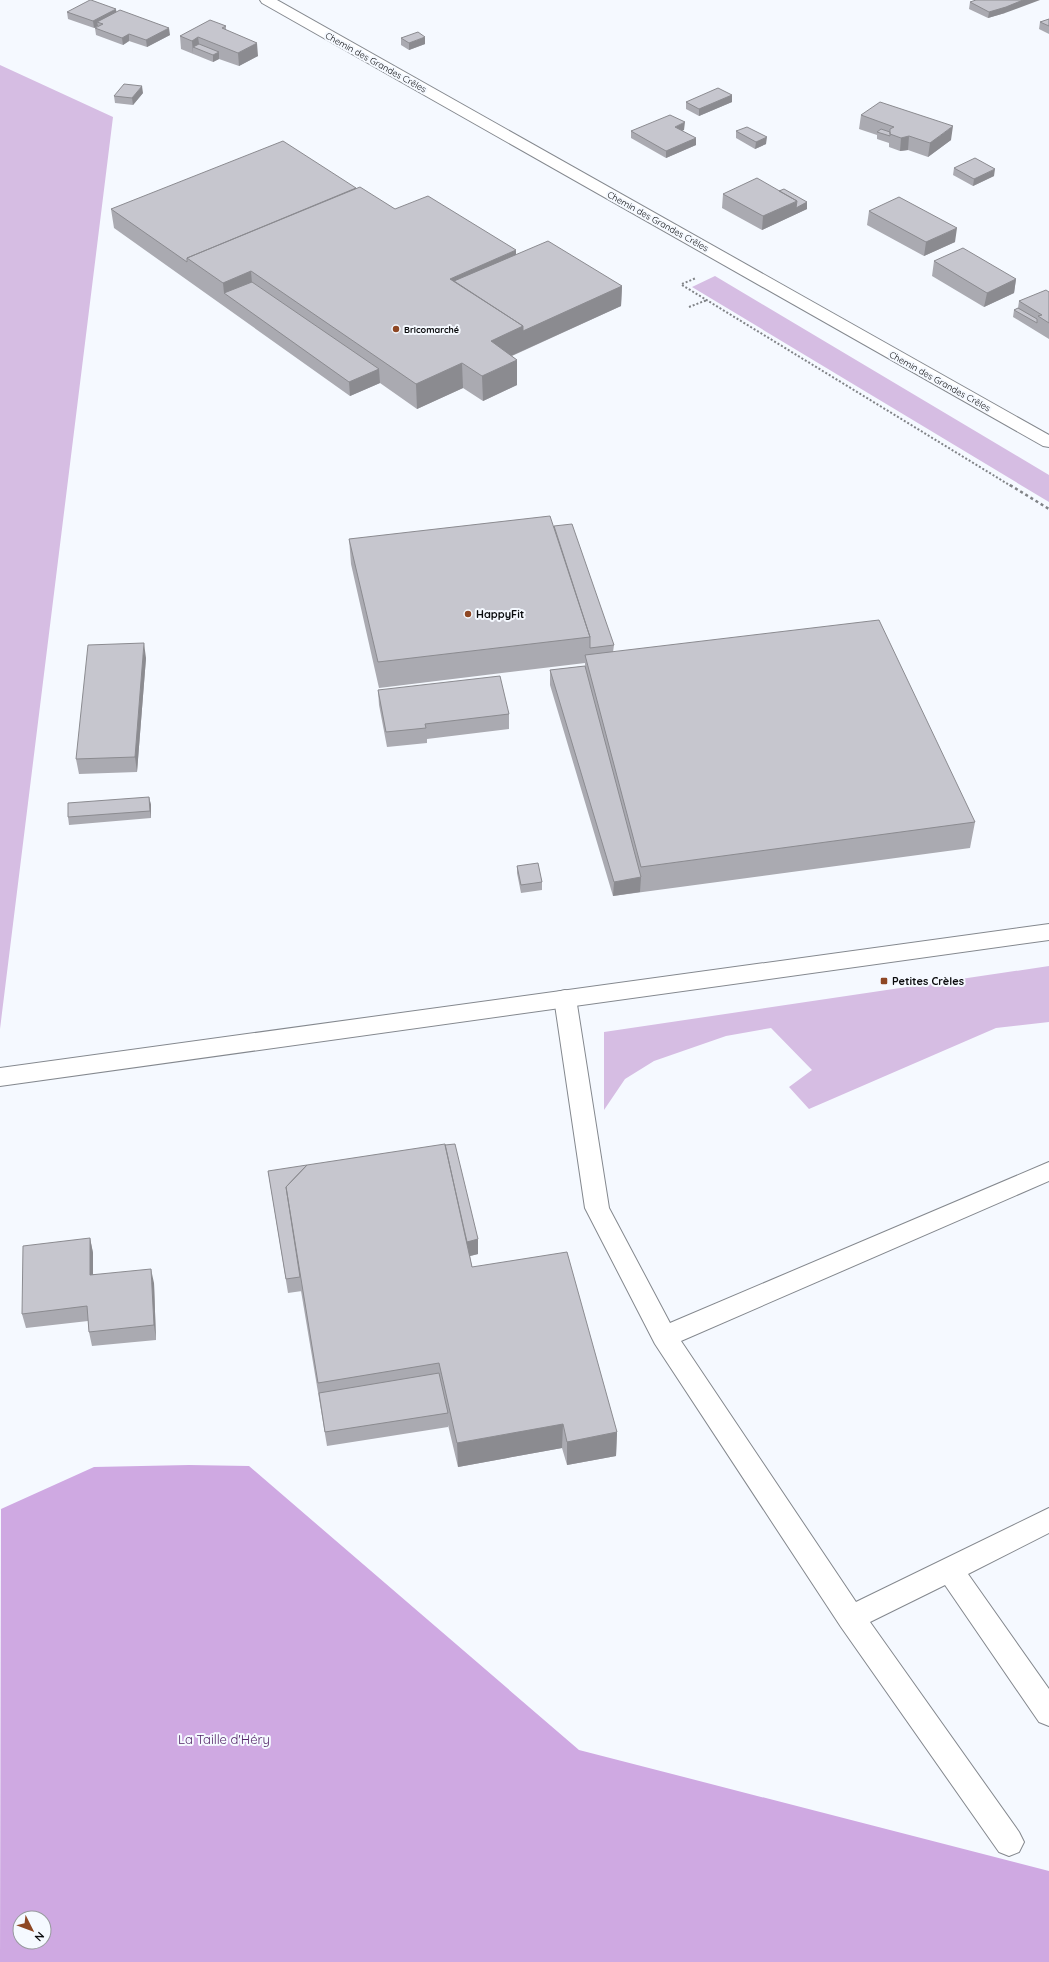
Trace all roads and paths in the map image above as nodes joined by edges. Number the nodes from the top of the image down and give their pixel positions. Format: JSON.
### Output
{"nodes":[{"id":1,"x":266,"y":0,"type":"edge"},
{"id":2,"x":682,"y":285,"type":"dead end"},
{"id":3,"x":707,"y":300,"type":"junction"},
{"id":4,"x":689,"y":307,"type":"dead end"},
{"id":5,"x":1049,"y":442,"type":"edge"},
{"id":6,"x":1049,"y":509,"type":"edge"},
{"id":7,"x":1046,"y":931,"type":"edge"},
{"id":8,"x":565,"y":998,"type":"junction"},
{"id":9,"x":0,"y":1077,"type":"edge"},
{"id":10,"x":1049,"y":1171,"type":"edge"},
{"id":11,"x":664,"y":1337,"type":"junction"},
{"id":12,"x":1049,"y":1520,"type":"edge"},
{"id":13,"x":949,"y":1570,"type":"junction"},
{"id":14,"x":851,"y":1618,"type":"junction"},
{"id":15,"x":1049,"y":1713,"type":"edge"},
{"id":16,"x":1009,"y":1842,"type":"dead end"}],
"edges":[{"from":1,"to":5,"type":"street","name":"Chemin des Grandes Crêles"},
{"from":2,"to":3,"type":"path"},
{"from":3,"to":4,"type":"path"},
{"from":3,"to":6,"type":"path"},
{"from":7,"to":8,"type":"street"},
{"from":8,"to":9,"type":"street"},
{"from":8,"to":11,"type":"street"},
{"from":10,"to":11,"type":"street"},
{"from":11,"to":14,"type":"street"},
{"from":12,"to":13,"type":"street"},
{"from":13,"to":14,"type":"street"},
{"from":13,"to":15,"type":"street"},
{"from":14,"to":16,"type":"street"}]}
